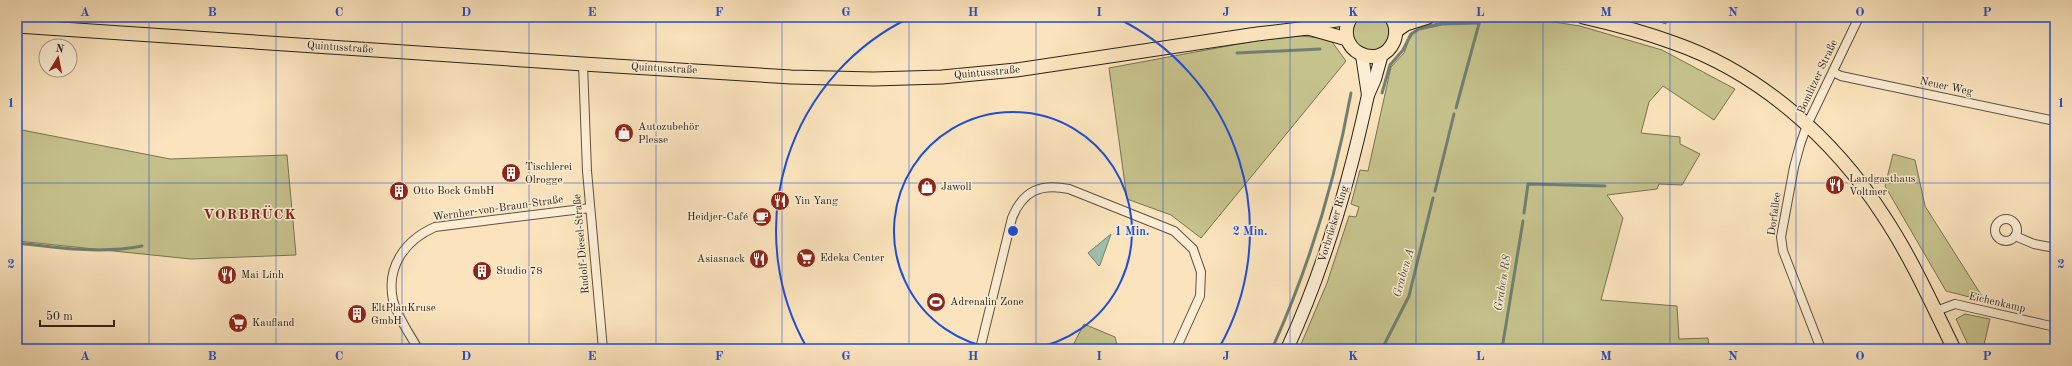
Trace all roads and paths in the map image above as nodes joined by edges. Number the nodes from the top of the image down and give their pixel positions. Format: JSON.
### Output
{"nodes":[{"id":1,"x":1351,"y":17,"type":"edge"},
{"id":2,"x":1391,"y":17,"type":"edge"},
{"id":3,"x":1428,"y":17,"type":"edge"},
{"id":4,"x":1583,"y":17,"type":"edge"},
{"id":5,"x":1859,"y":17,"type":"edge"},
{"id":6,"x":17,"y":26,"type":"edge"},
{"id":7,"x":1308,"y":28,"type":"junction"},
{"id":8,"x":1396,"y":31,"type":"junction"},
{"id":9,"x":1347,"y":39,"type":"junction"},
{"id":10,"x":1382,"y":54,"type":"junction"},
{"id":11,"x":1362,"y":55,"type":"junction"},
{"id":12,"x":583,"y":64,"type":"junction"},
{"id":13,"x":1833,"y":72,"type":"junction"},
{"id":14,"x":1368,"y":95,"type":"junction"},
{"id":15,"x":2055,"y":121,"type":"edge"},
{"id":16,"x":1807,"y":125,"type":"junction"},
{"id":17,"x":590,"y":208,"type":"junction"},
{"id":18,"x":2015,"y":236,"type":"dead end"},
{"id":19,"x":2055,"y":248,"type":"edge"},
{"id":20,"x":1936,"y":311,"type":"junction"},
{"id":21,"x":2055,"y":327,"type":"edge"},
{"id":22,"x":1953,"y":348,"type":"edge"},
{"id":23,"x":418,"y":349,"type":"edge"},
{"id":24,"x":603,"y":349,"type":"edge"},
{"id":25,"x":980,"y":349,"type":"edge"},
{"id":26,"x":1176,"y":349,"type":"edge"},
{"id":27,"x":1287,"y":349,"type":"edge"},
{"id":28,"x":1821,"y":349,"type":"edge"}],
"edges":[{"from":1,"to":7,"type":"main road","name":"Quintusstraße"},
{"from":1,"to":9,"type":"main road"},
{"from":2,"to":8,"type":"main road"},
{"from":3,"to":8,"type":"main road"},
{"from":4,"to":16,"type":"main road"},
{"from":5,"to":13,"type":"street","name":"Bomlitzer Straße"},
{"from":6,"to":12,"type":"main road","name":"Quintusstraße"},
{"from":7,"to":9,"type":"main road","name":"Quintusstraße"},
{"from":7,"to":12,"type":"main road","name":"Quintusstraße"},
{"from":8,"to":10,"type":"main road"},
{"from":9,"to":11,"type":"main road"},
{"from":10,"to":11,"type":"main road"},
{"from":10,"to":14,"type":"main road","name":"Vorbrücker Ring"},
{"from":11,"to":14,"type":"main road","name":"Vorbrücker Ring"},
{"from":12,"to":17,"type":"street","name":"Rudolf-Diesel-Straße"},
{"from":13,"to":15,"type":"street","name":"Neuer Weg"},
{"from":13,"to":16,"type":"street","name":"Bomlitzer Straße"},
{"from":14,"to":27,"type":"main road","name":"Vorbrücker Ring"},
{"from":16,"to":20,"type":"main road"},
{"from":16,"to":28,"type":"street","name":"Dorfallee"},
{"from":17,"to":23,"type":"street","name":"Wernher-von-Braun-Straße"},
{"from":17,"to":24,"type":"street","name":"Rudolf-Diesel-Straße"},
{"from":18,"to":19,"type":"street"},
{"from":20,"to":21,"type":"street","name":"Eichenkamp"},
{"from":20,"to":22,"type":"main road"},
{"from":25,"to":26,"type":"street"}]}
